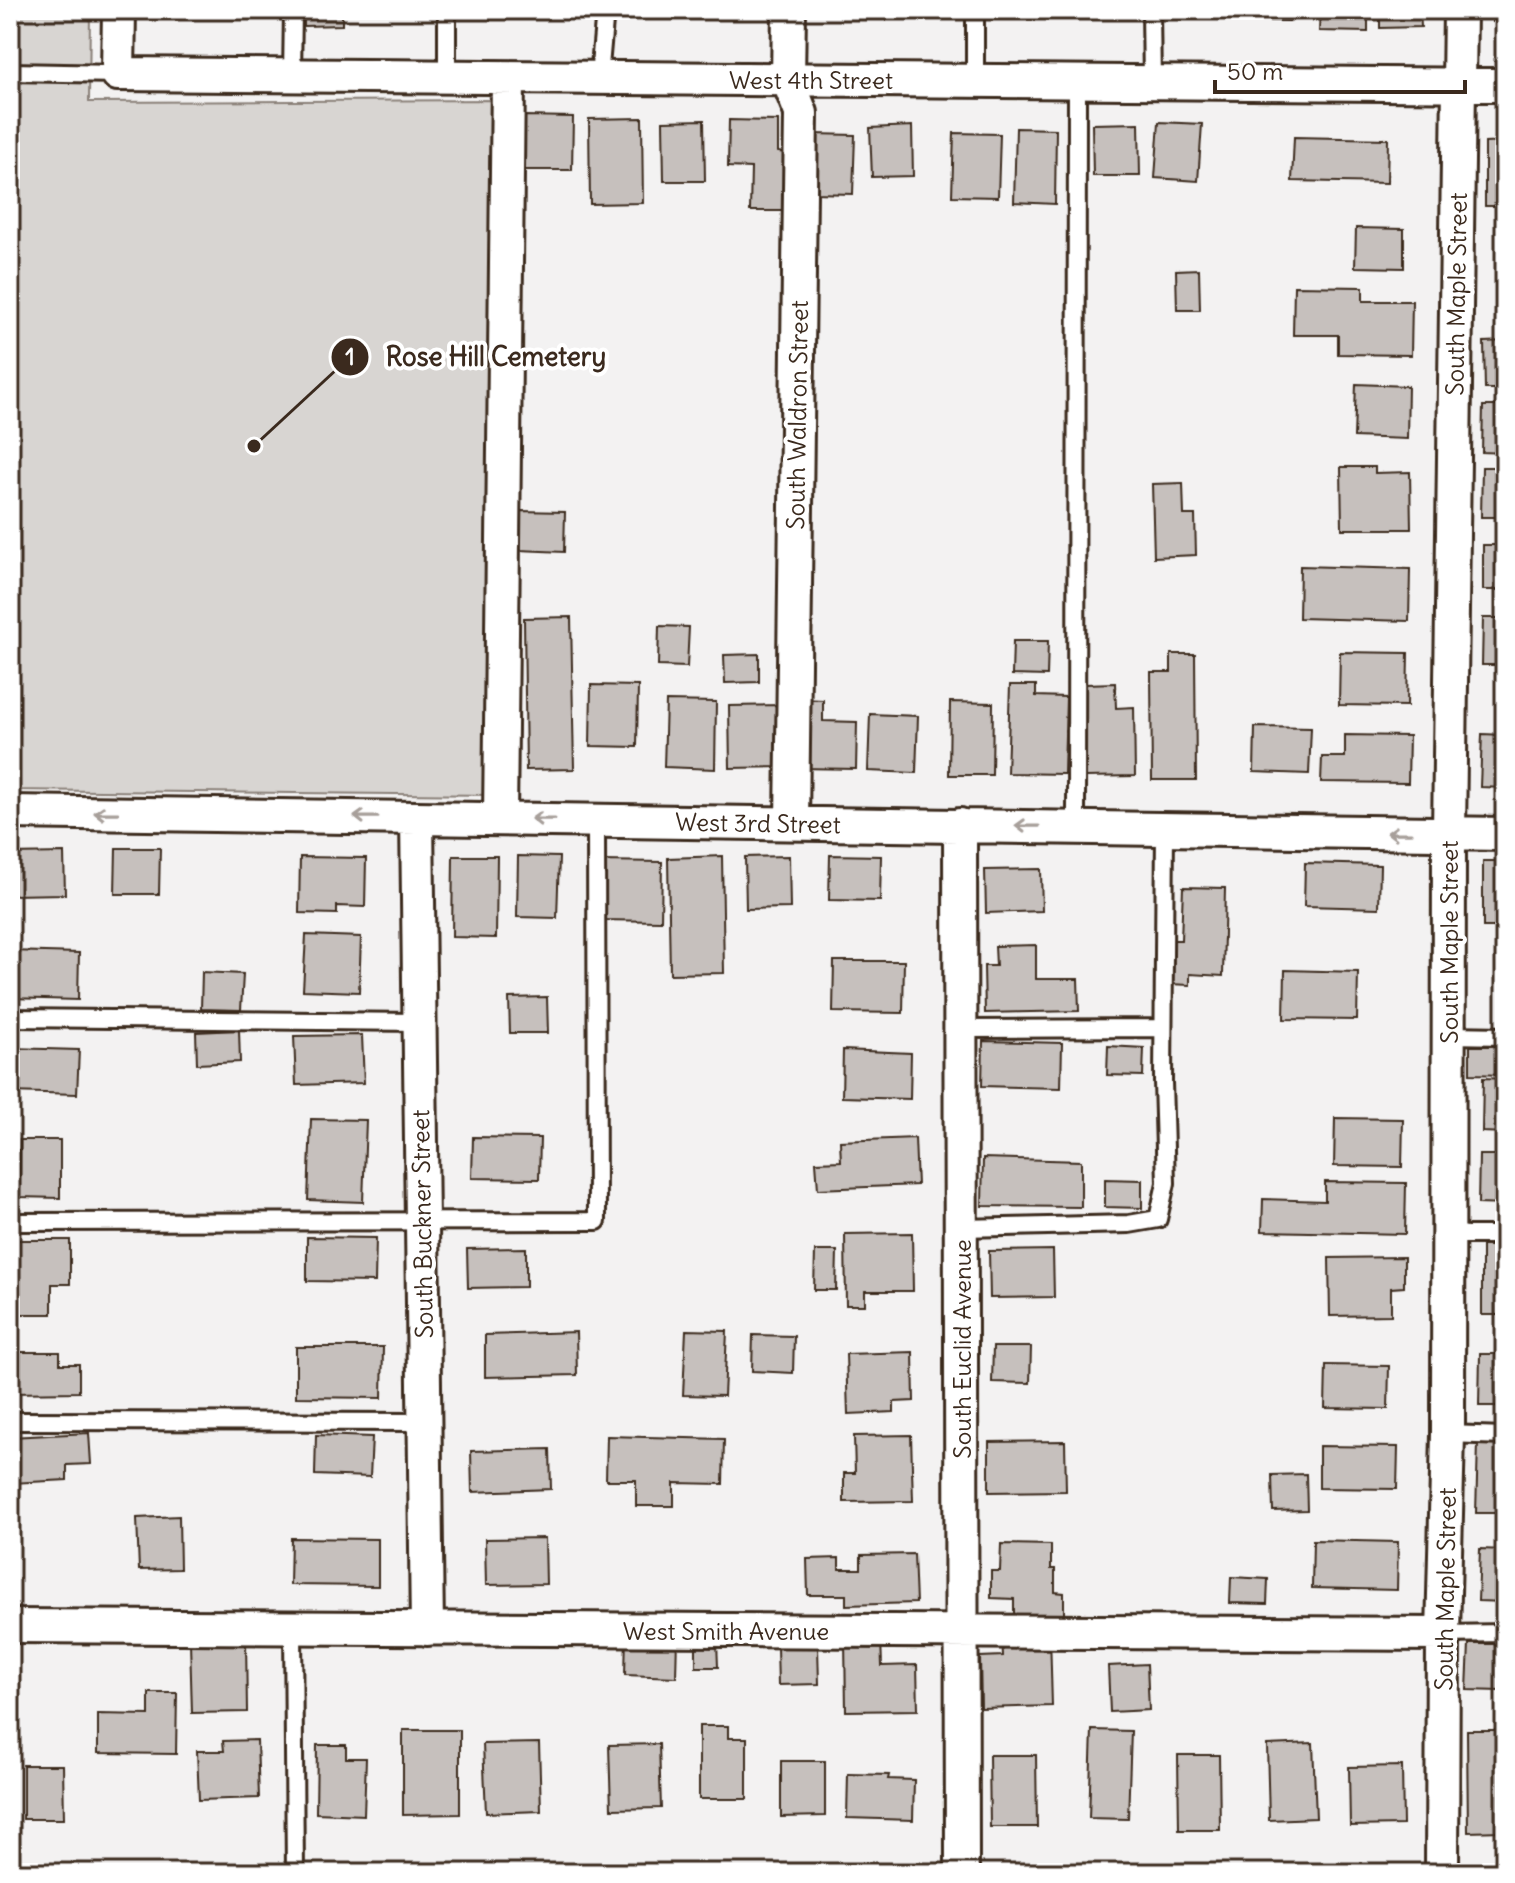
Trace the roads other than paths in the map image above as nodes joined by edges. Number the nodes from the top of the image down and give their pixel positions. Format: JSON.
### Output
{"nodes":[{"id":1,"x":119,"y":10,"type":"edge"},
{"id":2,"x":293,"y":10,"type":"edge"},
{"id":3,"x":447,"y":10,"type":"edge"},
{"id":4,"x":605,"y":10,"type":"edge"},
{"id":5,"x":789,"y":10,"type":"edge"},
{"id":6,"x":975,"y":10,"type":"edge"},
{"id":7,"x":1151,"y":10,"type":"edge"},
{"id":8,"x":1460,"y":10,"type":"edge"},
{"id":9,"x":10,"y":72,"type":"edge"},
{"id":10,"x":118,"y":74,"type":"junction"},
{"id":11,"x":292,"y":76,"type":"junction"},
{"id":12,"x":447,"y":77,"type":"junction"},
{"id":13,"x":508,"y":78,"type":"junction"},
{"id":14,"x":599,"y":78,"type":"junction"},
{"id":15,"x":788,"y":80,"type":"junction"},
{"id":16,"x":975,"y":81,"type":"junction"},
{"id":17,"x":1077,"y":82,"type":"junction"},
{"id":18,"x":1152,"y":83,"type":"junction"},
{"id":19,"x":1459,"y":85,"type":"junction"},
{"id":20,"x":1505,"y":85,"type":"edge"},
{"id":21,"x":10,"y":812,"type":"edge"},
{"id":22,"x":417,"y":818,"type":"junction"},
{"id":23,"x":500,"y":819,"type":"junction"},
{"id":24,"x":596,"y":820,"type":"junction"},
{"id":25,"x":792,"y":823,"type":"junction"},
{"id":26,"x":960,"y":825,"type":"junction"},
{"id":27,"x":1076,"y":827,"type":"junction"},
{"id":28,"x":1165,"y":829,"type":"junction"},
{"id":29,"x":1449,"y":833,"type":"junction"},
{"id":30,"x":1505,"y":834,"type":"edge"},
{"id":31,"x":10,"y":1018,"type":"edge"},
{"id":32,"x":419,"y":1022,"type":"junction"},
{"id":33,"x":1163,"y":1028,"type":"junction"},
{"id":34,"x":960,"y":1029,"type":"junction"},
{"id":35,"x":1449,"y":1035,"type":"junction"},
{"id":36,"x":1505,"y":1036,"type":"edge"},
{"id":37,"x":10,"y":1222,"type":"edge"},
{"id":38,"x":422,"y":1223,"type":"junction"},
{"id":39,"x":961,"y":1228,"type":"junction"},
{"id":40,"x":1449,"y":1232,"type":"junction"},
{"id":41,"x":1505,"y":1235,"type":"edge"},
{"id":42,"x":10,"y":1421,"type":"edge"},
{"id":43,"x":425,"y":1422,"type":"junction"},
{"id":44,"x":1448,"y":1434,"type":"junction"},
{"id":45,"x":1505,"y":1436,"type":"edge"},
{"id":46,"x":10,"y":1626,"type":"edge"},
{"id":47,"x":293,"y":1628,"type":"junction"},
{"id":48,"x":427,"y":1629,"type":"junction"},
{"id":49,"x":963,"y":1633,"type":"junction"},
{"id":50,"x":1505,"y":1633,"type":"edge"},
{"id":51,"x":1443,"y":1634,"type":"junction"},
{"id":52,"x":295,"y":1873,"type":"edge"},
{"id":53,"x":962,"y":1873,"type":"edge"},
{"id":54,"x":1442,"y":1873,"type":"edge"}],
"edges":[{"from":1,"to":10,"type":"street"},
{"from":2,"to":11,"type":"lane"},
{"from":3,"to":12,"type":"lane"},
{"from":4,"to":14,"type":"lane"},
{"from":5,"to":15,"type":"street","name":"South Waldron Street"},
{"from":6,"to":16,"type":"lane"},
{"from":7,"to":18,"type":"lane"},
{"from":8,"to":19,"type":"street","name":"South Maple Street"},
{"from":9,"to":10,"type":"lane"},
{"from":10,"to":11,"type":"street","name":"West 4th Street"},
{"from":11,"to":12,"type":"street","name":"West 4th Street"},
{"from":12,"to":13,"type":"street","name":"West 4th Street"},
{"from":13,"to":14,"type":"street","name":"West 4th Street"},
{"from":13,"to":23,"type":"street"},
{"from":14,"to":15,"type":"street","name":"West 4th Street"},
{"from":15,"to":16,"type":"street","name":"West 4th Street"},
{"from":15,"to":25,"type":"street","name":"South Waldron Street"},
{"from":16,"to":17,"type":"street","name":"West 4th Street"},
{"from":17,"to":18,"type":"street","name":"West 4th Street"},
{"from":17,"to":27,"type":"lane"},
{"from":18,"to":19,"type":"street","name":"West 4th Street"},
{"from":19,"to":20,"type":"street","name":"West 4th Street"},
{"from":19,"to":29,"type":"street","name":"South Maple Street"},
{"from":22,"to":21,"type":"street","name":"West 3rd Street","one_way":true},
{"from":22,"to":23,"type":"street","name":"West 3rd Street"},
{"from":22,"to":32,"type":"street","name":"South Buckner Street"},
{"from":24,"to":23,"type":"street","name":"West 3rd Street","one_way":true},
{"from":24,"to":25,"type":"street","name":"West 3rd Street"},
{"from":24,"to":38,"type":"lane"},
{"from":25,"to":26,"type":"street","name":"West 3rd Street"},
{"from":27,"to":26,"type":"street","name":"West 3rd Street","one_way":true},
{"from":26,"to":34,"type":"street","name":"South Euclid Avenue"},
{"from":27,"to":28,"type":"street","name":"West 3rd Street"},
{"from":29,"to":28,"type":"street","name":"West 3rd Street","one_way":true},
{"from":28,"to":33,"type":"lane"},
{"from":29,"to":30,"type":"street","name":"West 3rd Street"},
{"from":29,"to":35,"type":"street","name":"South Maple Street"},
{"from":31,"to":32,"type":"lane"},
{"from":32,"to":38,"type":"street","name":"South Buckner Street"},
{"from":33,"to":34,"type":"lane"},
{"from":33,"to":39,"type":"lane"},
{"from":34,"to":39,"type":"street","name":"South Euclid Avenue"},
{"from":35,"to":36,"type":"lane"},
{"from":35,"to":40,"type":"street","name":"South Maple Street"},
{"from":37,"to":38,"type":"lane"},
{"from":38,"to":43,"type":"street","name":"South Buckner Street"},
{"from":39,"to":49,"type":"street","name":"South Euclid Avenue"},
{"from":40,"to":41,"type":"lane"},
{"from":40,"to":44,"type":"street","name":"South Maple Street"},
{"from":42,"to":43,"type":"lane"},
{"from":43,"to":48,"type":"street","name":"South Buckner Street"},
{"from":44,"to":45,"type":"lane"},
{"from":44,"to":51,"type":"street","name":"South Maple Street"},
{"from":46,"to":47,"type":"street","name":"West Smith Avenue"},
{"from":47,"to":48,"type":"street","name":"West Smith Avenue"},
{"from":47,"to":52,"type":"lane"},
{"from":48,"to":49,"type":"street","name":"West Smith Avenue"},
{"from":49,"to":51,"type":"street","name":"West Smith Avenue"},
{"from":49,"to":53,"type":"street","name":"South Euclid Avenue"},
{"from":50,"to":51,"type":"lane"},
{"from":51,"to":54,"type":"street","name":"South Maple Street"}]}
